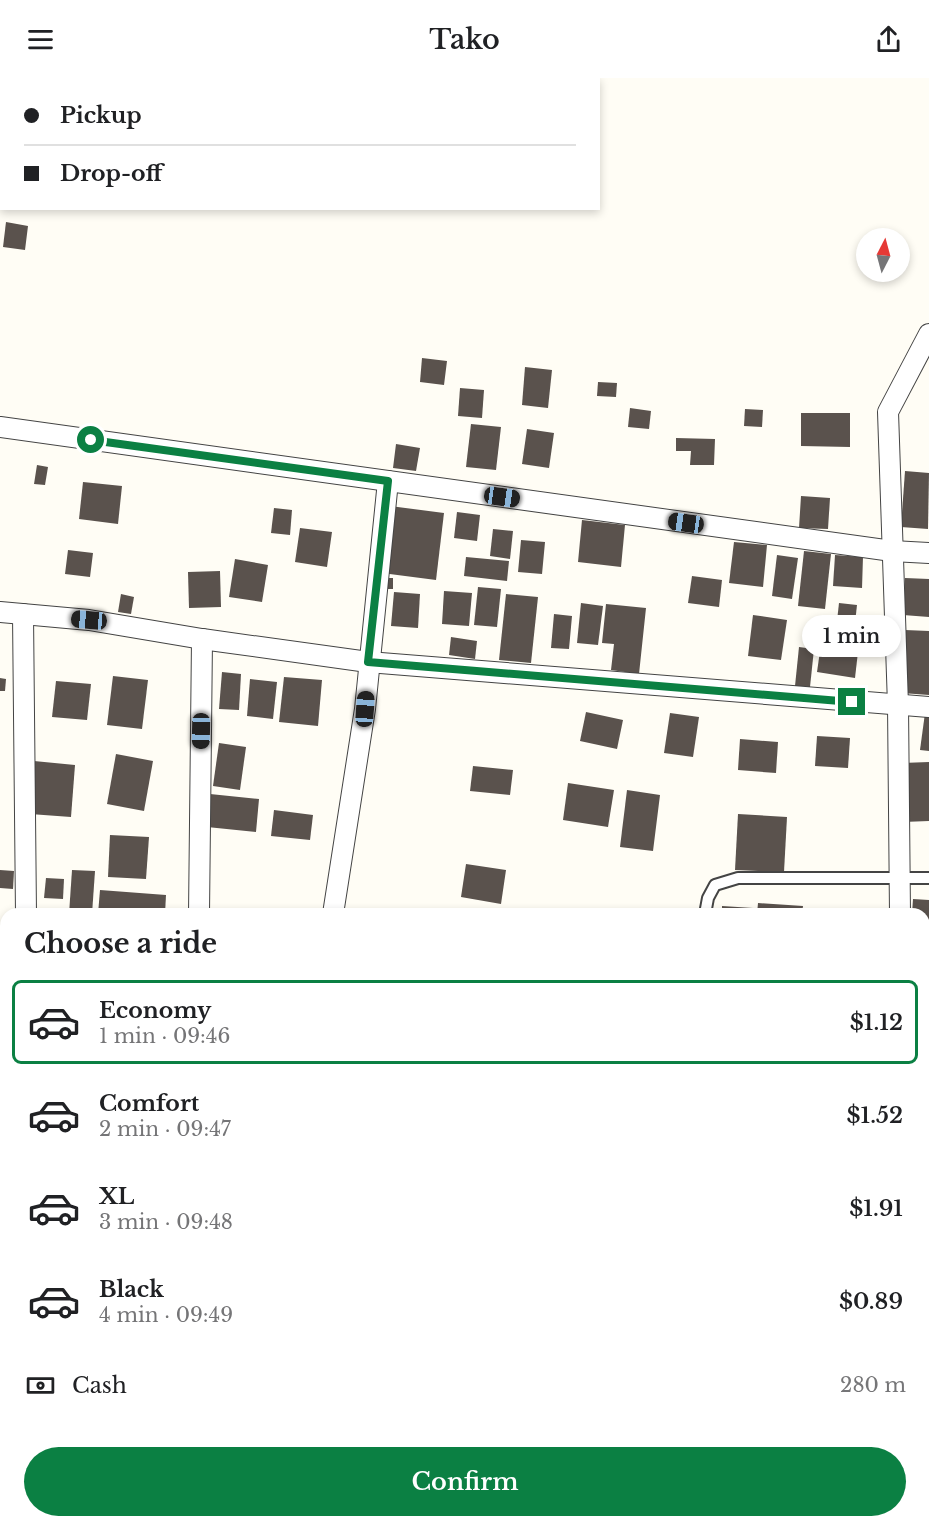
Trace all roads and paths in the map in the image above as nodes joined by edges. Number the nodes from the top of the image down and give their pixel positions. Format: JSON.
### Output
{"nodes":[{"id":1,"x":929,"y":334,"type":"edge"},
{"id":2,"x":0,"y":427,"type":"edge"},
{"id":3,"x":388,"y":481,"type":"junction"},
{"id":4,"x":892,"y":551,"type":"junction"},
{"id":5,"x":929,"y":553,"type":"edge"},
{"id":6,"x":0,"y":612,"type":"edge"},
{"id":7,"x":23,"y":614,"type":"junction"},
{"id":8,"x":202,"y":639,"type":"junction"},
{"id":9,"x":368,"y":662,"type":"junction"},
{"id":10,"x":898,"y":705,"type":"junction"},
{"id":11,"x":929,"y":707,"type":"edge"},
{"id":12,"x":929,"y":878,"type":"edge"},
{"id":13,"x":899,"y":879,"type":"junction"},
{"id":14,"x":26,"y":908,"type":"edge"},
{"id":15,"x":199,"y":908,"type":"edge"},
{"id":16,"x":334,"y":908,"type":"edge"},
{"id":17,"x":706,"y":908,"type":"edge"},
{"id":18,"x":900,"y":908,"type":"edge"}],
"edges":[{"from":1,"to":4,"type":"street"},
{"from":2,"to":3,"type":"street"},
{"from":3,"to":4,"type":"street"},
{"from":3,"to":9,"type":"street"},
{"from":4,"to":5,"type":"street"},
{"from":4,"to":10,"type":"street"},
{"from":6,"to":7,"type":"street"},
{"from":7,"to":8,"type":"street"},
{"from":7,"to":14,"type":"street"},
{"from":8,"to":9,"type":"street"},
{"from":8,"to":15,"type":"street"},
{"from":9,"to":10,"type":"street"},
{"from":9,"to":16,"type":"street"},
{"from":10,"to":11,"type":"street"},
{"from":10,"to":13,"type":"street"},
{"from":12,"to":13,"type":"lane"},
{"from":13,"to":17,"type":"lane"},
{"from":13,"to":18,"type":"street"}]}
